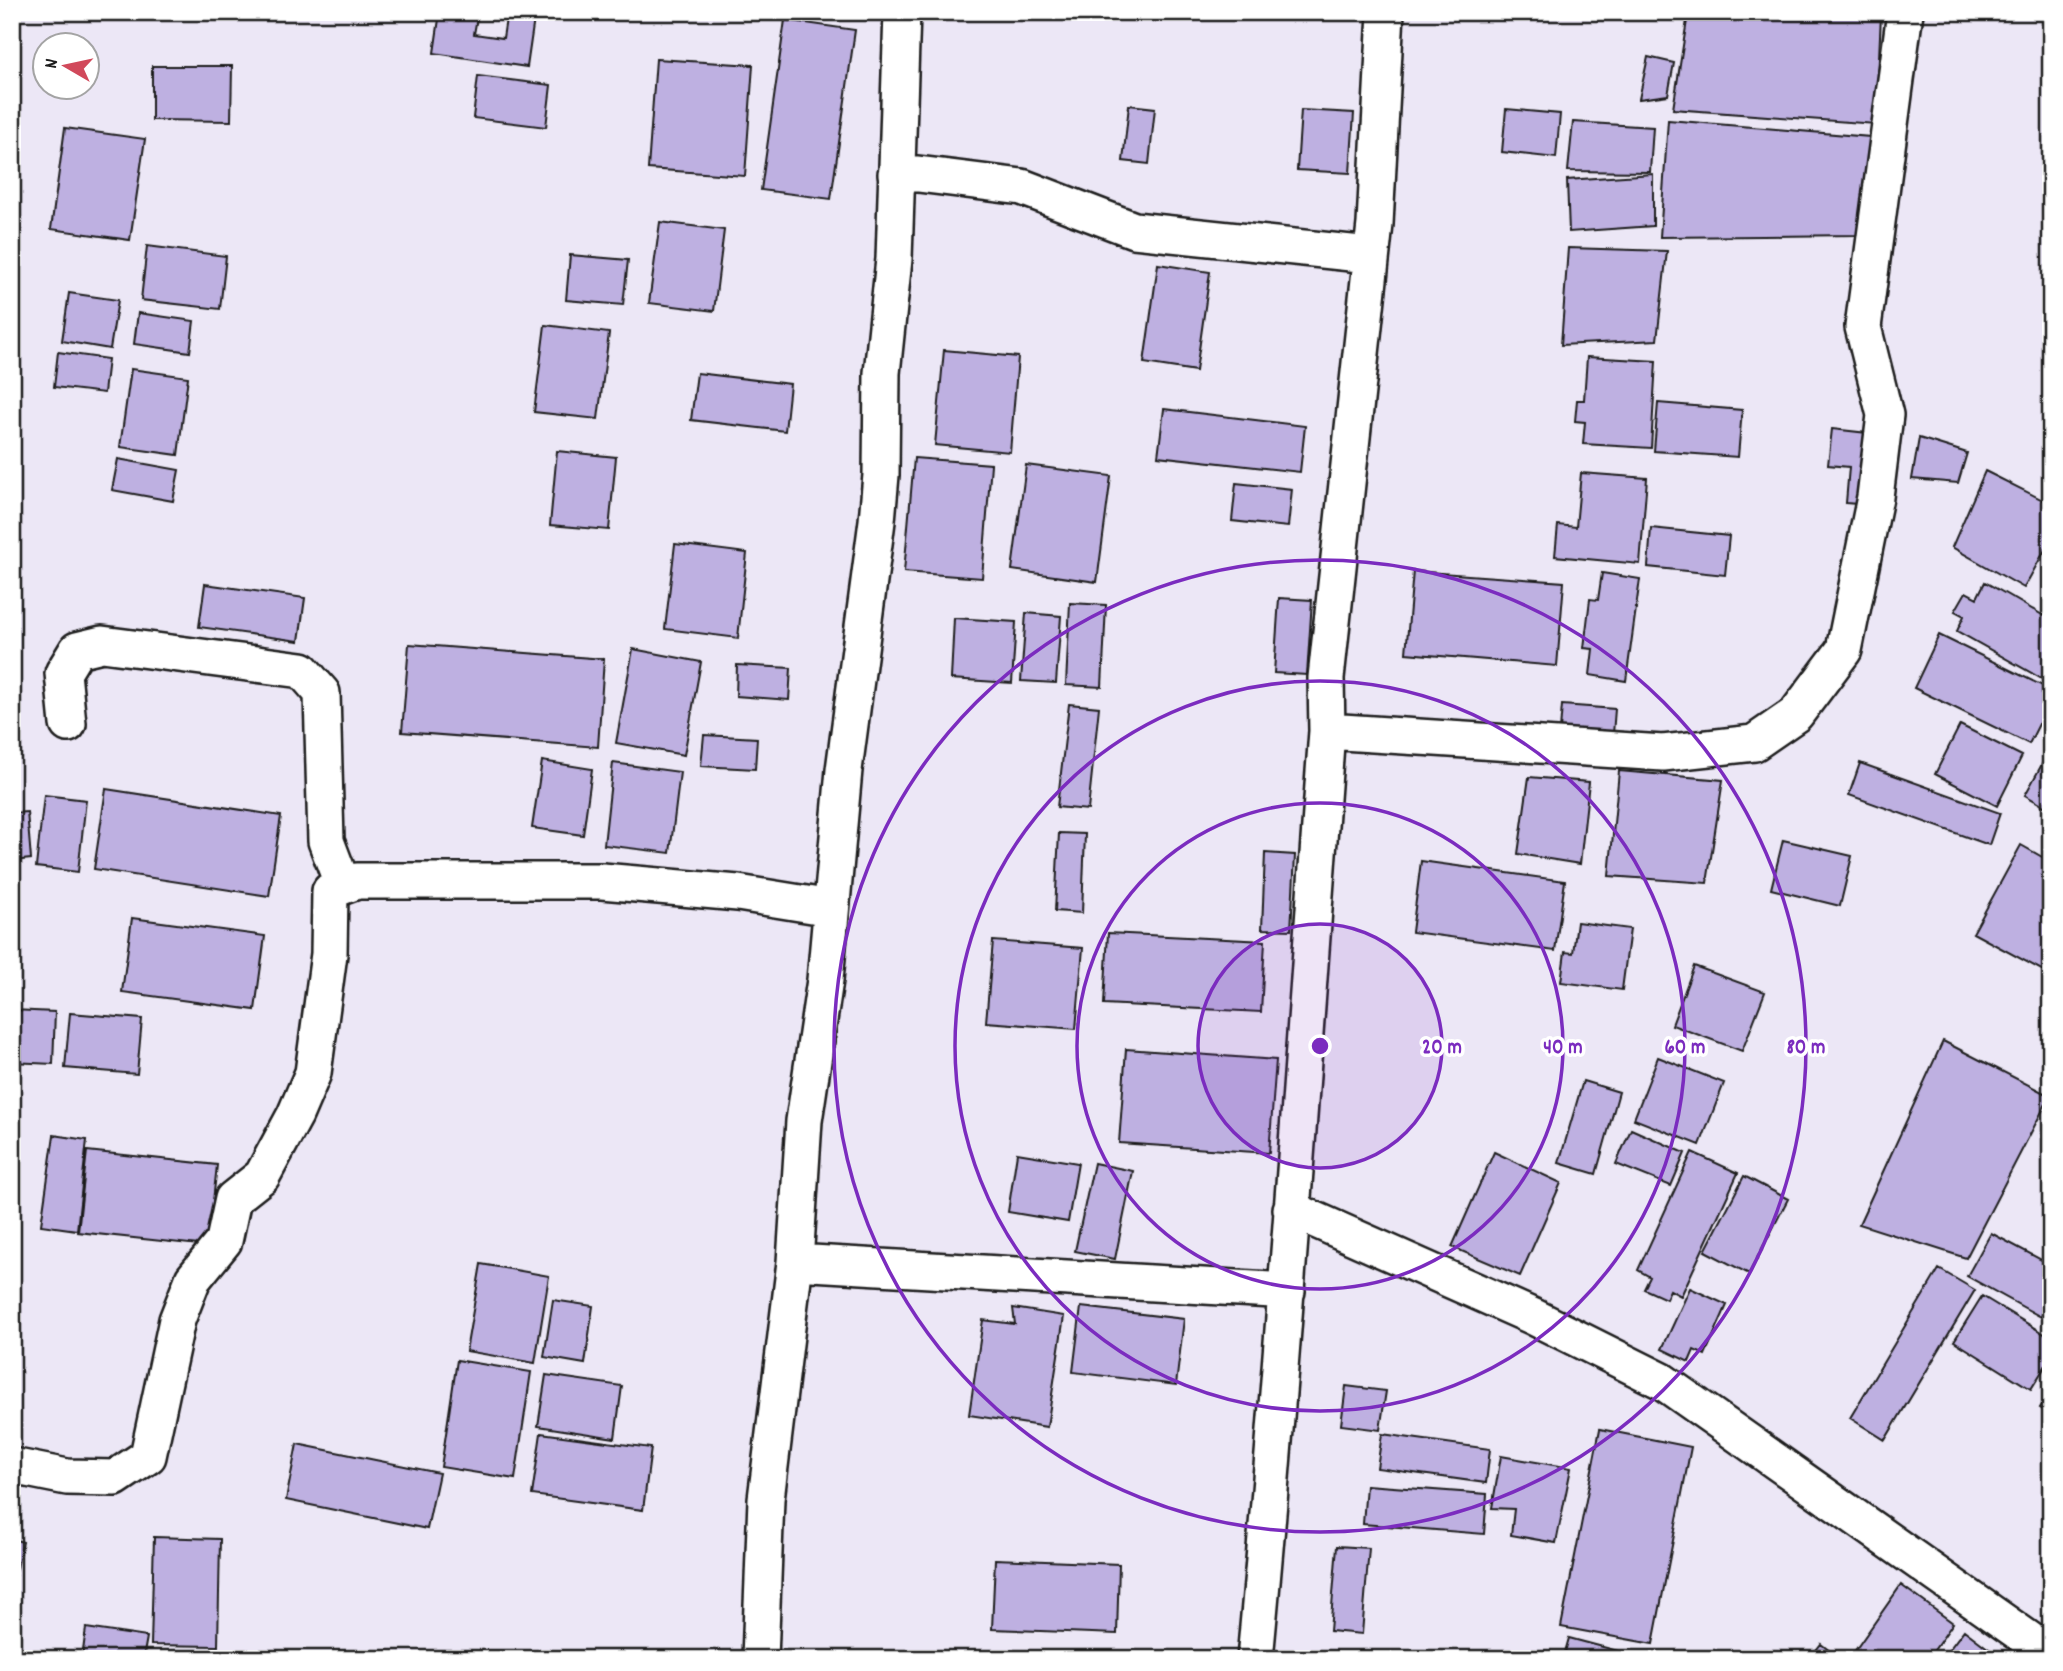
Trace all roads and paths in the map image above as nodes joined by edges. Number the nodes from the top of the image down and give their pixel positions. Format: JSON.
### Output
{"nodes":[{"id":1,"x":902,"y":12,"type":"edge"},
{"id":2,"x":1385,"y":12,"type":"edge"},
{"id":3,"x":1905,"y":12,"type":"edge"},
{"id":4,"x":896,"y":174,"type":"junction"},
{"id":5,"x":1370,"y":255,"type":"junction"},
{"id":6,"x":68,"y":724,"type":"dead end"},
{"id":7,"x":1327,"y":730,"type":"junction"},
{"id":8,"x":343,"y":886,"type":"junction"},
{"id":9,"x":831,"y":908,"type":"junction"},
{"id":10,"x":1291,"y":1209,"type":"junction"},
{"id":11,"x":795,"y":1262,"type":"junction"},
{"id":12,"x":1287,"y":1291,"type":"junction"},
{"id":13,"x":12,"y":1466,"type":"edge"},
{"id":14,"x":2051,"y":1654,"type":"edge"},
{"id":15,"x":760,"y":1659,"type":"edge"},
{"id":16,"x":1255,"y":1659,"type":"edge"}],
"edges":[{"from":1,"to":4,"type":"street"},
{"from":2,"to":5,"type":"street"},
{"from":3,"to":7,"type":"street"},
{"from":4,"to":5,"type":"street"},
{"from":4,"to":9,"type":"street"},
{"from":5,"to":7,"type":"street"},
{"from":6,"to":8,"type":"street"},
{"from":7,"to":10,"type":"street"},
{"from":8,"to":9,"type":"street"},
{"from":8,"to":13,"type":"street"},
{"from":9,"to":11,"type":"street"},
{"from":10,"to":12,"type":"street"},
{"from":10,"to":14,"type":"street"},
{"from":11,"to":12,"type":"street"},
{"from":11,"to":15,"type":"street"},
{"from":12,"to":16,"type":"street"}]}
